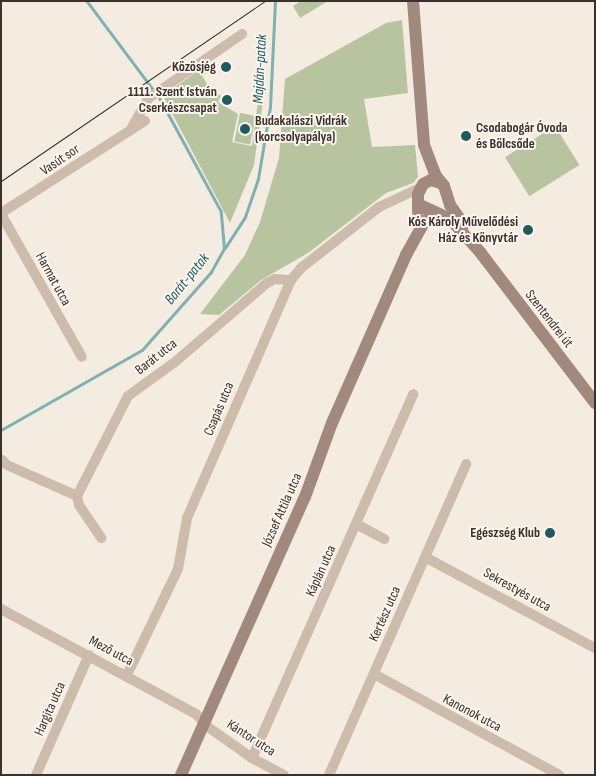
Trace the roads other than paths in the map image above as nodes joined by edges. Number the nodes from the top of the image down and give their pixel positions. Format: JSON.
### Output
{"nodes":[{"id":1,"x":413,"y":1,"type":"edge"},
{"id":2,"x":242,"y":34,"type":"dead end"},
{"id":3,"x":145,"y":121,"type":"dead end"},
{"id":4,"x":132,"y":127,"type":"junction"},
{"id":5,"x":424,"y":145,"type":"junction"},
{"id":6,"x":441,"y":183,"type":"junction"},
{"id":7,"x":422,"y":186,"type":"junction"},
{"id":8,"x":448,"y":197,"type":"junction"},
{"id":9,"x":397,"y":198,"type":"junction"},
{"id":10,"x":419,"y":203,"type":"junction"},
{"id":11,"x":436,"y":212,"type":"junction"},
{"id":12,"x":1,"y":214,"type":"edge"},
{"id":13,"x":480,"y":252,"type":"junction"},
{"id":14,"x":406,"y":256,"type":"junction"},
{"id":15,"x":291,"y":280,"type":"junction"},
{"id":16,"x":82,"y":357,"type":"dead end"},
{"id":17,"x":413,"y":394,"type":"dead end"},
{"id":18,"x":593,"y":399,"type":"edge"},
{"id":19,"x":2,"y":460,"type":"edge"},
{"id":20,"x":466,"y":464,"type":"dead end"},
{"id":21,"x":77,"y":496,"type":"junction"},
{"id":22,"x":358,"y":525,"type":"junction"},
{"id":23,"x":101,"y":538,"type":"dead end"},
{"id":24,"x":384,"y":539,"type":"dead end"},
{"id":25,"x":425,"y":557,"type":"junction"},
{"id":26,"x":1,"y":609,"type":"edge"},
{"id":27,"x":595,"y":648,"type":"edge"},
{"id":28,"x":89,"y":655,"type":"junction"},
{"id":29,"x":374,"y":674,"type":"junction"},
{"id":30,"x":127,"y":675,"type":"junction"},
{"id":31,"x":204,"y":723,"type":"junction"},
{"id":32,"x":252,"y":758,"type":"junction"},
{"id":33,"x":36,"y":775,"type":"edge"},
{"id":34,"x":181,"y":775,"type":"edge"},
{"id":35,"x":284,"y":775,"type":"edge"},
{"id":36,"x":329,"y":775,"type":"edge"},
{"id":37,"x":559,"y":775,"type":"edge"}],
"edges":[{"from":1,"to":5,"type":"main road"},
{"from":2,"to":4,"type":"street","name":"Vasút sor"},
{"from":3,"to":4,"type":"street","name":"Vasút sor"},
{"from":4,"to":12,"type":"street","name":"Vasút sor"},
{"from":5,"to":6,"type":"main road"},
{"from":5,"to":7,"type":"main road"},
{"from":6,"to":7,"type":"main road"},
{"from":6,"to":8,"type":"main road"},
{"from":7,"to":9,"type":"street","name":"Csapás utca"},
{"from":7,"to":10,"type":"main road"},
{"from":8,"to":11,"type":"main road"},
{"from":8,"to":13,"type":"main road"},
{"from":9,"to":10,"type":"street"},
{"from":9,"to":15,"type":"street","name":"Csapás utca"},
{"from":10,"to":11,"type":"main road"},
{"from":10,"to":14,"type":"main road"},
{"from":11,"to":13,"type":"main road"},
{"from":11,"to":14,"type":"main road"},
{"from":12,"to":16,"type":"street","name":"Harmat utca"},
{"from":13,"to":18,"type":"main road","name":"Szentendrei út"},
{"from":14,"to":31,"type":"main road","name":"József Attila utca"},
{"from":15,"to":21,"type":"street","name":"Barát utca"},
{"from":15,"to":30,"type":"street","name":"Csapás utca"},
{"from":17,"to":22,"type":"street","name":"Káplán utca"},
{"from":19,"to":21,"type":"street"},
{"from":20,"to":25,"type":"street","name":"Kertész utca"},
{"from":21,"to":23,"type":"street"},
{"from":22,"to":24,"type":"street"},
{"from":22,"to":32,"type":"street","name":"Káplán utca"},
{"from":25,"to":27,"type":"street","name":"Sekrestyés utca"},
{"from":25,"to":29,"type":"street","name":"Kertész utca"},
{"from":26,"to":28,"type":"street","name":"Mező utca"},
{"from":28,"to":30,"type":"street","name":"Mező utca"},
{"from":28,"to":33,"type":"street","name":"Hargita utca"},
{"from":29,"to":36,"type":"street","name":"Kertész utca"},
{"from":29,"to":37,"type":"street","name":"Kanonok utca"},
{"from":30,"to":31,"type":"street","name":"Mező utca"},
{"from":31,"to":32,"type":"street","name":"Kántor utca"},
{"from":31,"to":34,"type":"main road","name":"József Attila utca"},
{"from":32,"to":35,"type":"street","name":"Kántor utca"}]}
